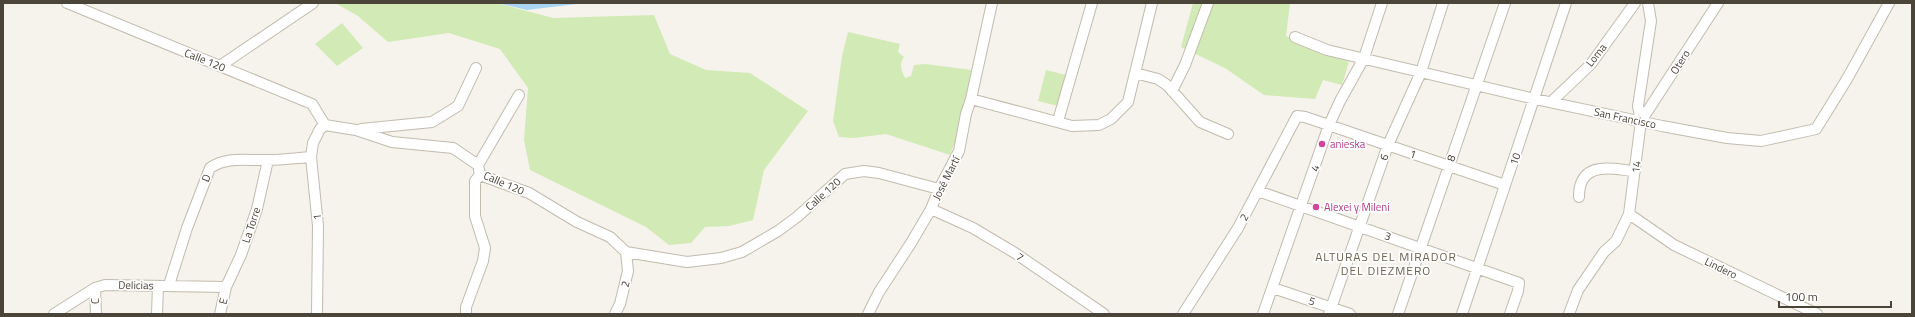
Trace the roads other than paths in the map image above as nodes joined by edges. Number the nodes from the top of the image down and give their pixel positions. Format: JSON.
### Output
{"nodes":[{"id":1,"x":66,"y":3,"type":"edge"},
{"id":2,"x":313,"y":3,"type":"edge"},
{"id":3,"x":992,"y":3,"type":"edge"},
{"id":4,"x":1092,"y":3,"type":"edge"},
{"id":5,"x":1152,"y":3,"type":"edge"},
{"id":6,"x":1208,"y":3,"type":"edge"},
{"id":7,"x":1382,"y":3,"type":"edge"},
{"id":8,"x":1443,"y":3,"type":"edge"},
{"id":9,"x":1505,"y":3,"type":"edge"},
{"id":10,"x":1566,"y":3,"type":"edge"},
{"id":11,"x":1635,"y":3,"type":"edge"},
{"id":12,"x":1648,"y":3,"type":"edge"},
{"id":13,"x":1718,"y":3,"type":"edge"},
{"id":14,"x":1889,"y":3,"type":"edge"},
{"id":15,"x":1295,"y":37,"type":"dead end"},
{"id":16,"x":1364,"y":58,"type":"junction"},
{"id":17,"x":220,"y":66,"type":"junction"},
{"id":18,"x":476,"y":68,"type":"dead end"},
{"id":19,"x":1135,"y":72,"type":"junction"},
{"id":20,"x":1421,"y":72,"type":"junction"},
{"id":21,"x":1477,"y":86,"type":"junction"},
{"id":22,"x":1172,"y":91,"type":"junction"},
{"id":23,"x":519,"y":95,"type":"dead end"},
{"id":24,"x":972,"y":99,"type":"junction"},
{"id":25,"x":1536,"y":99,"type":"junction"},
{"id":26,"x":1551,"y":102,"type":"junction"},
{"id":27,"x":1297,"y":116,"type":"joint"},
{"id":28,"x":1058,"y":121,"type":"junction"},
{"id":29,"x":1641,"y":122,"type":"junction"},
{"id":30,"x":325,"y":125,"type":"junction"},
{"id":31,"x":1329,"y":125,"type":"junction"},
{"id":32,"x":356,"y":130,"type":"junction"},
{"id":33,"x":1228,"y":134,"type":"dead end"},
{"id":34,"x":1388,"y":145,"type":"junction"},
{"id":35,"x":311,"y":157,"type":"junction"},
{"id":36,"x":268,"y":160,"type":"junction"},
{"id":37,"x":478,"y":164,"type":"junction"},
{"id":38,"x":1449,"y":166,"type":"junction"},
{"id":39,"x":1635,"y":171,"type":"junction"},
{"id":40,"x":480,"y":175,"type":"junction"},
{"id":41,"x":1505,"y":185,"type":"junction"},
{"id":42,"x":939,"y":189,"type":"junction"},
{"id":43,"x":1258,"y":191,"type":"junction"},
{"id":44,"x":1579,"y":197,"type":"dead end"},
{"id":45,"x":1302,"y":206,"type":"junction"},
{"id":46,"x":932,"y":208,"type":"junction"},
{"id":47,"x":1629,"y":214,"type":"junction"},
{"id":48,"x":1360,"y":226,"type":"junction"},
{"id":49,"x":1420,"y":247,"type":"junction"},
{"id":50,"x":626,"y":252,"type":"junction"},
{"id":51,"x":1478,"y":267,"type":"junction"},
{"id":52,"x":169,"y":285,"type":"junction"},
{"id":53,"x":158,"y":286,"type":"junction"},
{"id":54,"x":226,"y":287,"type":"junction"},
{"id":55,"x":95,"y":288,"type":"junction"},
{"id":56,"x":1274,"y":288,"type":"junction"},
{"id":57,"x":1331,"y":311,"type":"edge"},
{"id":58,"x":54,"y":314,"type":"edge"},
{"id":59,"x":96,"y":314,"type":"edge"},
{"id":60,"x":157,"y":314,"type":"edge"},
{"id":61,"x":220,"y":314,"type":"edge"},
{"id":62,"x":317,"y":314,"type":"edge"},
{"id":63,"x":466,"y":314,"type":"edge"},
{"id":64,"x":615,"y":314,"type":"edge"},
{"id":65,"x":868,"y":314,"type":"edge"},
{"id":66,"x":1104,"y":314,"type":"edge"},
{"id":67,"x":1183,"y":314,"type":"edge"},
{"id":68,"x":1264,"y":314,"type":"edge"},
{"id":69,"x":1350,"y":314,"type":"edge"},
{"id":70,"x":1398,"y":314,"type":"edge"},
{"id":71,"x":1462,"y":314,"type":"edge"},
{"id":72,"x":1510,"y":314,"type":"edge"},
{"id":73,"x":1569,"y":314,"type":"edge"},
{"id":74,"x":1817,"y":314,"type":"edge"}],
"edges":[{"from":1,"to":17,"type":"street","name":"Calle 120"},
{"from":2,"to":17,"type":"street"},
{"from":3,"to":24,"type":"street","name":"José Martí"},
{"from":4,"to":28,"type":"street"},
{"from":5,"to":19,"type":"street"},
{"from":6,"to":22,"type":"street"},
{"from":7,"to":16,"type":"street","name":"4"},
{"from":8,"to":20,"type":"street","name":"6"},
{"from":9,"to":21,"type":"street","name":"8"},
{"from":10,"to":25,"type":"street","name":"10"},
{"from":11,"to":26,"type":"street","name":"Loma"},
{"from":12,"to":29,"type":"street","name":"14"},
{"from":13,"to":29,"type":"street","name":"Otero"},
{"from":14,"to":29,"type":"street","name":"San Francisco"},
{"from":15,"to":16,"type":"street","name":"San Francisco"},
{"from":16,"to":20,"type":"street","name":"San Francisco"},
{"from":16,"to":31,"type":"street","name":"4"},
{"from":17,"to":30,"type":"street","name":"Calle 120"},
{"from":18,"to":32,"type":"street"},
{"from":19,"to":22,"type":"street"},
{"from":19,"to":28,"type":"street"},
{"from":20,"to":21,"type":"street","name":"San Francisco"},
{"from":20,"to":34,"type":"street","name":"6"},
{"from":21,"to":25,"type":"street","name":"San Francisco"},
{"from":21,"to":38,"type":"street","name":"8"},
{"from":22,"to":33,"type":"street"},
{"from":23,"to":37,"type":"street"},
{"from":24,"to":28,"type":"street"},
{"from":24,"to":42,"type":"street","name":"José Martí"},
{"from":25,"to":26,"type":"street","name":"San Francisco"},
{"from":25,"to":41,"type":"street","name":"10"},
{"from":26,"to":29,"type":"street","name":"San Francisco"},
{"from":27,"to":31,"type":"street","name":"1"},
{"from":27,"to":43,"type":"street","name":"2"},
{"from":29,"to":39,"type":"street","name":"14"},
{"from":30,"to":32,"type":"street","name":"Calle 120"},
{"from":30,"to":35,"type":"street","name":"1"},
{"from":31,"to":34,"type":"street","name":"1"},
{"from":31,"to":45,"type":"street","name":"4"},
{"from":32,"to":37,"type":"street","name":"Calle 120"},
{"from":34,"to":38,"type":"street","name":"1"},
{"from":34,"to":48,"type":"street","name":"6"},
{"from":35,"to":36,"type":"street","name":"D"},
{"from":35,"to":62,"type":"street","name":"1"},
{"from":36,"to":52,"type":"street","name":"D"},
{"from":36,"to":54,"type":"street","name":"La Torre"},
{"from":37,"to":40,"type":"street","name":"Calle 120"},
{"from":38,"to":41,"type":"street","name":"1"},
{"from":38,"to":49,"type":"street","name":"8"},
{"from":39,"to":44,"type":"street"},
{"from":39,"to":47,"type":"street","name":"14"},
{"from":40,"to":50,"type":"street","name":"Calle 120"},
{"from":40,"to":63,"type":"street"},
{"from":41,"to":51,"type":"street","name":"10"},
{"from":42,"to":46,"type":"street","name":"José Martí"},
{"from":42,"to":50,"type":"street","name":"Calle 120"},
{"from":43,"to":45,"type":"street","name":"3"},
{"from":43,"to":67,"type":"street","name":"2"},
{"from":45,"to":48,"type":"street","name":"3"},
{"from":45,"to":56,"type":"street","name":"4"},
{"from":46,"to":65,"type":"street","name":"José Martí"},
{"from":46,"to":66,"type":"street","name":"7"},
{"from":47,"to":73,"type":"street","name":"14"},
{"from":47,"to":74,"type":"street","name":"Lindero"},
{"from":48,"to":49,"type":"street","name":"3"},
{"from":48,"to":57,"type":"street","name":"6"},
{"from":49,"to":51,"type":"street","name":"3"},
{"from":49,"to":70,"type":"street","name":"8"},
{"from":50,"to":64,"type":"street","name":"2"},
{"from":51,"to":71,"type":"street","name":"10"},
{"from":51,"to":72,"type":"street","name":"3"},
{"from":52,"to":53,"type":"street","name":"Delicias"},
{"from":52,"to":54,"type":"street","name":"Delicias"},
{"from":53,"to":55,"type":"street","name":"Delicias"},
{"from":53,"to":60,"type":"street"},
{"from":54,"to":61,"type":"street","name":"E"},
{"from":55,"to":58,"type":"street","name":"Delicias"},
{"from":55,"to":59,"type":"street","name":"C"},
{"from":56,"to":57,"type":"street","name":"5"},
{"from":56,"to":68,"type":"street","name":"4"},
{"from":57,"to":69,"type":"street","name":"5"}]}
